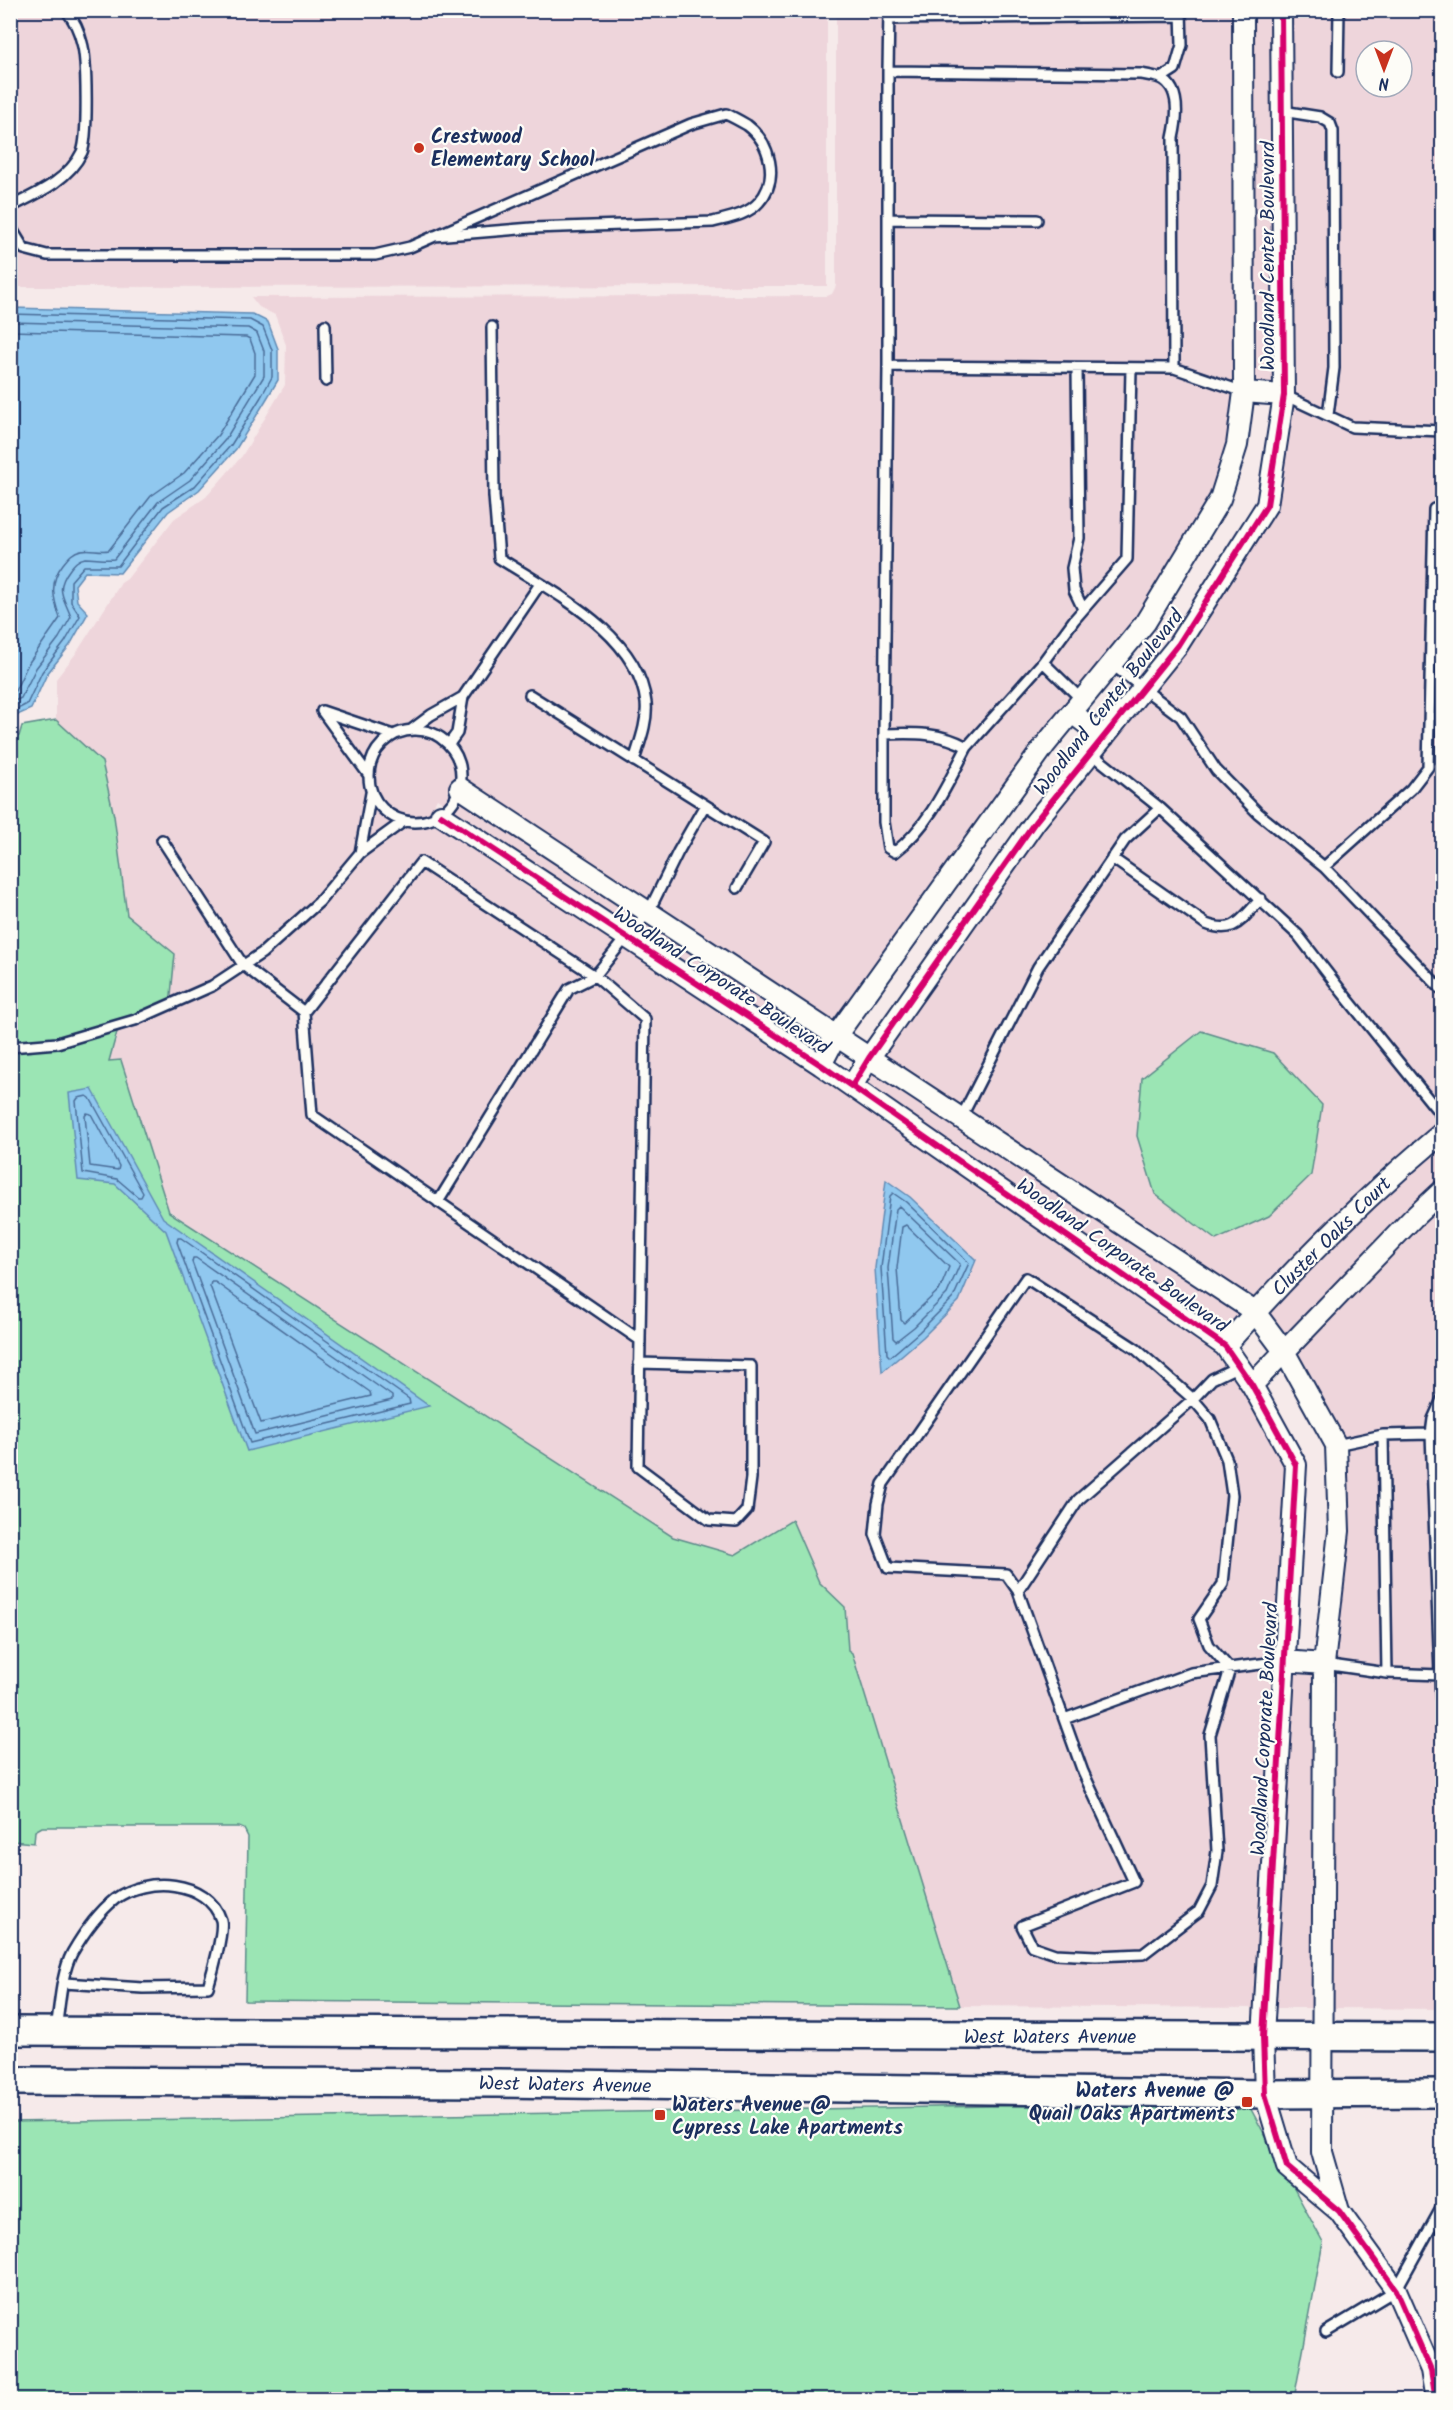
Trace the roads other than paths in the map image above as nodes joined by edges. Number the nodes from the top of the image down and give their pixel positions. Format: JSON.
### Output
{"nodes":[{"id":1,"x":66,"y":10,"type":"edge"},
{"id":2,"x":1243,"y":10,"type":"edge"},
{"id":3,"x":1281,"y":10,"type":"edge"},
{"id":4,"x":1339,"y":10,"type":"edge"},
{"id":5,"x":1181,"y":13,"type":"edge"},
{"id":6,"x":889,"y":15,"type":"edge"},
{"id":7,"x":888,"y":71,"type":"junction"},
{"id":8,"x":1338,"y":72,"type":"dead end"},
{"id":9,"x":1161,"y":78,"type":"junction"},
{"id":10,"x":1282,"y":111,"type":"junction"},
{"id":11,"x":10,"y":207,"type":"edge"},
{"id":12,"x":888,"y":219,"type":"junction"},
{"id":13,"x":1037,"y":220,"type":"dead end"},
{"id":14,"x":10,"y":226,"type":"edge"},
{"id":15,"x":434,"y":236,"type":"junction"},
{"id":16,"x":325,"y":325,"type":"dead end"},
{"id":17,"x":492,"y":327,"type":"dead end"},
{"id":18,"x":888,"y":366,"type":"junction"},
{"id":19,"x":1077,"y":368,"type":"junction"},
{"id":20,"x":1131,"y":368,"type":"junction"},
{"id":21,"x":1174,"y":368,"type":"junction"},
{"id":22,"x":326,"y":381,"type":"dead end"},
{"id":23,"x":1245,"y":392,"type":"junction"},
{"id":24,"x":1284,"y":395,"type":"junction"},
{"id":25,"x":1328,"y":416,"type":"junction"},
{"id":26,"x":1443,"y":431,"type":"edge"},
{"id":27,"x":1434,"y":509,"type":"dead end"},
{"id":28,"x":540,"y":584,"type":"junction"},
{"id":29,"x":1083,"y":609,"type":"junction"},
{"id":30,"x":1043,"y":662,"type":"junction"},
{"id":31,"x":1112,"y":664,"type":"junction"},
{"id":32,"x":1143,"y":688,"type":"junction"},
{"id":33,"x":530,"y":695,"type":"dead end"},
{"id":34,"x":463,"y":697,"type":"junction"},
{"id":35,"x":1077,"y":706,"type":"junction"},
{"id":36,"x":411,"y":730,"type":"junction"},
{"id":37,"x":884,"y":734,"type":"junction"},
{"id":38,"x":393,"y":735,"type":"junction"},
{"id":39,"x":1104,"y":736,"type":"junction"},
{"id":40,"x":448,"y":744,"type":"junction"},
{"id":41,"x":967,"y":747,"type":"junction"},
{"id":42,"x":1090,"y":753,"type":"junction"},
{"id":43,"x":634,"y":761,"type":"junction"},
{"id":44,"x":368,"y":774,"type":"junction"},
{"id":45,"x":460,"y":788,"type":"junction"},
{"id":46,"x":371,"y":793,"type":"junction"},
{"id":47,"x":705,"y":805,"type":"junction"},
{"id":48,"x":1160,"y":808,"type":"junction"},
{"id":49,"x":441,"y":815,"type":"junction"},
{"id":50,"x":404,"y":821,"type":"junction"},
{"id":51,"x":162,"y":840,"type":"dead end"},
{"id":52,"x":360,"y":853,"type":"junction"},
{"id":53,"x":1112,"y":858,"type":"junction"},
{"id":54,"x":1324,"y":867,"type":"junction"},
{"id":55,"x":737,"y":888,"type":"dead end"},
{"id":56,"x":1261,"y":899,"type":"junction"},
{"id":57,"x":648,"y":913,"type":"junction"},
{"id":58,"x":627,"y":936,"type":"junction"},
{"id":59,"x":243,"y":966,"type":"junction"},
{"id":60,"x":595,"y":976,"type":"junction"},
{"id":61,"x":1443,"y":990,"type":"edge"},
{"id":62,"x":304,"y":1012,"type":"junction"},
{"id":63,"x":836,"y":1036,"type":"junction"},
{"id":64,"x":10,"y":1047,"type":"edge"},
{"id":65,"x":869,"y":1058,"type":"junction"},
{"id":66,"x":821,"y":1065,"type":"junction"},
{"id":67,"x":852,"y":1086,"type":"junction"},
{"id":68,"x":1443,"y":1116,"type":"edge"},
{"id":69,"x":961,"y":1118,"type":"junction"},
{"id":70,"x":1443,"y":1133,"type":"edge"},
{"id":71,"x":1443,"y":1191,"type":"edge"},
{"id":72,"x":438,"y":1202,"type":"junction"},
{"id":73,"x":1255,"y":1312,"type":"junction"},
{"id":74,"x":640,"y":1340,"type":"junction"},
{"id":75,"x":1225,"y":1346,"type":"junction"},
{"id":76,"x":1284,"y":1351,"type":"junction"},
{"id":77,"x":639,"y":1363,"type":"junction"},
{"id":78,"x":1239,"y":1366,"type":"junction"},
{"id":79,"x":1252,"y":1385,"type":"junction"},
{"id":80,"x":1193,"y":1399,"type":"junction"},
{"id":81,"x":1443,"y":1399,"type":"edge"},
{"id":82,"x":1431,"y":1434,"type":"junction"},
{"id":83,"x":1383,"y":1435,"type":"junction"},
{"id":84,"x":1336,"y":1445,"type":"junction"},
{"id":85,"x":1018,"y":1591,"type":"junction"},
{"id":86,"x":1284,"y":1661,"type":"junction"},
{"id":87,"x":1324,"y":1664,"type":"junction"},
{"id":88,"x":1230,"y":1669,"type":"junction"},
{"id":89,"x":1387,"y":1673,"type":"junction"},
{"id":90,"x":1441,"y":1675,"type":"edge"},
{"id":91,"x":1064,"y":1719,"type":"junction"},
{"id":92,"x":1443,"y":1730,"type":"edge"},
{"id":93,"x":64,"y":1983,"type":"junction"},
{"id":94,"x":10,"y":2031,"type":"edge"},
{"id":95,"x":55,"y":2031,"type":"junction"},
{"id":96,"x":1263,"y":2037,"type":"junction"},
{"id":97,"x":1323,"y":2037,"type":"junction"},
{"id":98,"x":1443,"y":2037,"type":"edge"},
{"id":99,"x":10,"y":2081,"type":"edge"},
{"id":100,"x":1322,"y":2093,"type":"junction"},
{"id":101,"x":1443,"y":2093,"type":"edge"},
{"id":102,"x":1264,"y":2094,"type":"junction"},
{"id":103,"x":1443,"y":2207,"type":"edge"},
{"id":104,"x":1339,"y":2211,"type":"junction"},
{"id":105,"x":1396,"y":2290,"type":"junction"},
{"id":106,"x":1326,"y":2332,"type":"dead end"},
{"id":107,"x":1436,"y":2400,"type":"edge"}],
"edges":[{"from":1,"to":11,"type":"lane"},
{"from":2,"to":23,"type":"street","name":"Woodland Center Boulevard"},
{"from":3,"to":10,"type":"street","name":"Woodland Center Boulevard"},
{"from":4,"to":8,"type":"lane"},
{"from":5,"to":6,"type":"lane"},
{"from":5,"to":9,"type":"lane"},
{"from":6,"to":7,"type":"lane"},
{"from":7,"to":9,"type":"lane"},
{"from":7,"to":12,"type":"lane"},
{"from":9,"to":21,"type":"lane"},
{"from":10,"to":24,"type":"street","name":"Woodland Center Boulevard"},
{"from":10,"to":25,"type":"lane"},
{"from":12,"to":13,"type":"lane"},
{"from":12,"to":18,"type":"lane"},
{"from":14,"to":15,"type":"lane"},
{"from":15,"to":15,"type":"lane"},
{"from":16,"to":22,"type":"lane"},
{"from":17,"to":28,"type":"lane"},
{"from":18,"to":19,"type":"lane"},
{"from":18,"to":37,"type":"lane"},
{"from":19,"to":20,"type":"lane"},
{"from":19,"to":29,"type":"lane"},
{"from":20,"to":21,"type":"lane"},
{"from":20,"to":29,"type":"lane"},
{"from":21,"to":23,"type":"lane"},
{"from":23,"to":24,"type":"street"},
{"from":23,"to":31,"type":"street","name":"Woodland Center Boulevard"},
{"from":24,"to":25,"type":"lane"},
{"from":24,"to":32,"type":"street","name":"Woodland Center Boulevard"},
{"from":25,"to":26,"type":"lane"},
{"from":27,"to":54,"type":"lane"},
{"from":28,"to":34,"type":"lane"},
{"from":28,"to":43,"type":"lane"},
{"from":29,"to":30,"type":"lane"},
{"from":30,"to":35,"type":"lane"},
{"from":30,"to":41,"type":"lane"},
{"from":31,"to":32,"type":"lane"},
{"from":31,"to":35,"type":"street","name":"Woodland Center Boulevard"},
{"from":32,"to":39,"type":"street","name":"Woodland Center Boulevard"},
{"from":32,"to":54,"type":"lane"},
{"from":33,"to":43,"type":"lane"},
{"from":34,"to":36,"type":"lane"},
{"from":34,"to":40,"type":"lane"},
{"from":35,"to":39,"type":"street"},
{"from":35,"to":63,"type":"street","name":"Woodland Center Boulevard"},
{"from":36,"to":38,"type":"lane"},
{"from":36,"to":40,"type":"lane"},
{"from":37,"to":41,"type":"lane"},
{"from":37,"to":41,"type":"lane"},
{"from":38,"to":44,"type":"lane"},
{"from":38,"to":44,"type":"lane"},
{"from":39,"to":42,"type":"street","name":"Woodland Center Boulevard"},
{"from":40,"to":45,"type":"lane"},
{"from":42,"to":48,"type":"lane"},
{"from":42,"to":65,"type":"street","name":"Woodland Center Boulevard"},
{"from":43,"to":47,"type":"lane"},
{"from":44,"to":46,"type":"lane"},
{"from":45,"to":49,"type":"lane"},
{"from":45,"to":57,"type":"street","name":"Woodland Corporate Boulevard"},
{"from":46,"to":50,"type":"lane"},
{"from":46,"to":52,"type":"lane"},
{"from":47,"to":55,"type":"lane"},
{"from":47,"to":57,"type":"lane"},
{"from":48,"to":53,"type":"lane"},
{"from":48,"to":56,"type":"lane"},
{"from":49,"to":50,"type":"lane"},
{"from":49,"to":58,"type":"street","name":"Woodland Corporate Boulevard"},
{"from":50,"to":52,"type":"lane"},
{"from":51,"to":59,"type":"lane"},
{"from":52,"to":59,"type":"lane"},
{"from":53,"to":56,"type":"lane"},
{"from":53,"to":69,"type":"lane"},
{"from":54,"to":61,"type":"lane"},
{"from":56,"to":68,"type":"lane"},
{"from":57,"to":58,"type":"lane"},
{"from":57,"to":63,"type":"street","name":"Woodland Corporate Boulevard"},
{"from":58,"to":60,"type":"lane"},
{"from":58,"to":66,"type":"street","name":"Woodland Corporate Boulevard"},
{"from":59,"to":62,"type":"lane"},
{"from":59,"to":64,"type":"lane"},
{"from":60,"to":62,"type":"lane"},
{"from":60,"to":72,"type":"lane"},
{"from":60,"to":74,"type":"lane"},
{"from":62,"to":72,"type":"lane"},
{"from":63,"to":65,"type":"street","name":"Woodland Corporate Boulevard"},
{"from":63,"to":66,"type":"street","name":"Woodland Center Boulevard"},
{"from":65,"to":67,"type":"street","name":"Woodland Center Boulevard"},
{"from":65,"to":69,"type":"street","name":"Woodland Corporate Boulevard"},
{"from":66,"to":67,"type":"street","name":"Woodland Corporate Boulevard"},
{"from":67,"to":75,"type":"street","name":"Woodland Corporate Boulevard"},
{"from":69,"to":73,"type":"street","name":"Woodland Corporate Boulevard"},
{"from":70,"to":73,"type":"street","name":"Cluster Oaks Court"},
{"from":71,"to":76,"type":"street"},
{"from":72,"to":74,"type":"lane"},
{"from":73,"to":75,"type":"street","name":"Cluster Oaks Court"},
{"from":73,"to":76,"type":"street","name":"Woodland Corporate Boulevard"},
{"from":74,"to":77,"type":"lane"},
{"from":75,"to":78,"type":"street","name":"Woodland Corporate Boulevard"},
{"from":76,"to":79,"type":"street"},
{"from":76,"to":84,"type":"street","name":"Woodland Corporate Boulevard"},
{"from":77,"to":77,"type":"lane"},
{"from":78,"to":79,"type":"street","name":"Woodland Corporate Boulevard"},
{"from":78,"to":80,"type":"lane"},
{"from":79,"to":86,"type":"street","name":"Woodland Corporate Boulevard"},
{"from":80,"to":85,"type":"lane"},
{"from":80,"to":85,"type":"lane"},
{"from":80,"to":88,"type":"lane"},
{"from":81,"to":82,"type":"lane"},
{"from":82,"to":83,"type":"lane"},
{"from":82,"to":90,"type":"lane"},
{"from":83,"to":84,"type":"lane"},
{"from":83,"to":89,"type":"lane"},
{"from":84,"to":87,"type":"street","name":"Woodland Corporate Boulevard"},
{"from":85,"to":91,"type":"lane"},
{"from":86,"to":87,"type":"street"},
{"from":86,"to":88,"type":"lane"},
{"from":86,"to":96,"type":"street","name":"Woodland Corporate Boulevard"},
{"from":87,"to":89,"type":"lane"},
{"from":87,"to":97,"type":"street","name":"Woodland Corporate Boulevard"},
{"from":88,"to":91,"type":"lane"},
{"from":88,"to":91,"type":"lane"},
{"from":89,"to":90,"type":"lane"},
{"from":90,"to":92,"type":"lane"},
{"from":93,"to":93,"type":"lane"},
{"from":93,"to":95,"type":"lane"},
{"from":94,"to":95,"type":"main road","name":"West Waters Avenue"},
{"from":95,"to":96,"type":"main road","name":"West Waters Avenue"},
{"from":96,"to":97,"type":"main road","name":"West Waters Avenue"},
{"from":96,"to":102,"type":"street","name":"Woodland Corporate Boulevard"},
{"from":97,"to":98,"type":"main road","name":"West Waters Avenue"},
{"from":97,"to":100,"type":"street","name":"Woodland Corporate Boulevard"},
{"from":99,"to":102,"type":"main road","name":"West Waters Avenue"},
{"from":100,"to":101,"type":"main road","name":"West Waters Avenue"},
{"from":100,"to":102,"type":"main road","name":"West Waters Avenue"},
{"from":100,"to":104,"type":"street","name":"Woodland Corporate Boulevard"},
{"from":102,"to":104,"type":"street","name":"Woodland Corporate Boulevard"},
{"from":103,"to":105,"type":"lane"},
{"from":104,"to":105,"type":"street"},
{"from":105,"to":106,"type":"lane"},
{"from":105,"to":107,"type":"street"}]}
